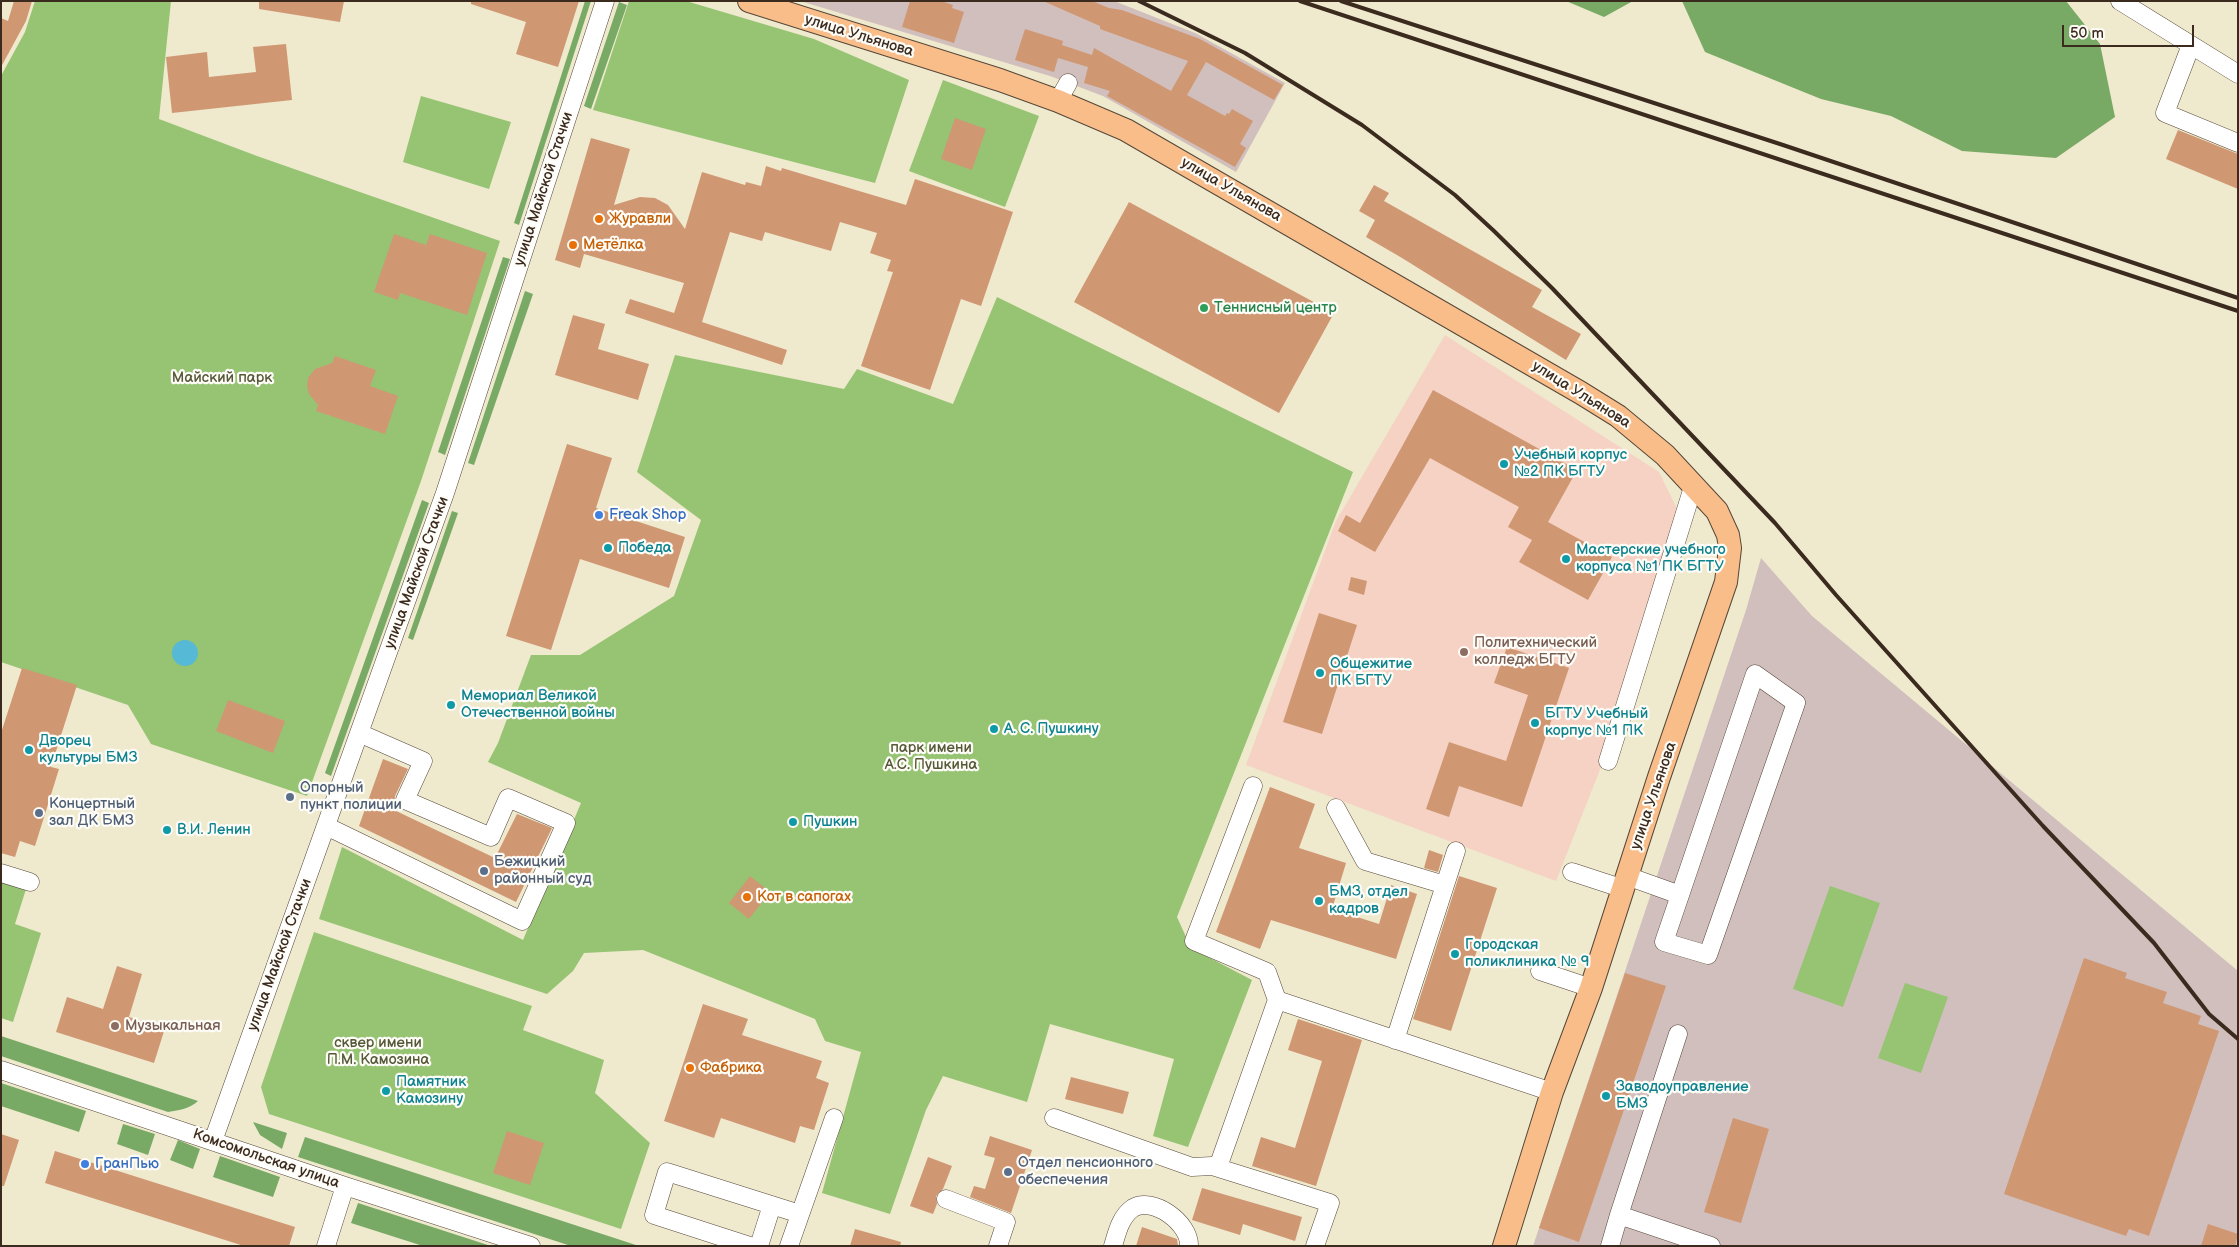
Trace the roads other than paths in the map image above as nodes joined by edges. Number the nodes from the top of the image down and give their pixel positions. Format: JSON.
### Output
{"nodes":[{"id":1,"x":605,"y":1,"type":"edge"},
{"id":2,"x":749,"y":1,"type":"edge"},
{"id":3,"x":2120,"y":1,"type":"edge"},
{"id":4,"x":788,"y":8,"type":"edge"},
{"id":5,"x":2191,"y":45,"type":"junction"},
{"id":6,"x":2238,"y":74,"type":"edge"},
{"id":7,"x":2238,"y":143,"type":"edge"},
{"id":8,"x":1694,"y":484,"type":"junction"},
{"id":9,"x":360,"y":733,"type":"junction"},
{"id":10,"x":1608,"y":761,"type":"dead end"},
{"id":11,"x":1253,"y":786,"type":"dead end"},
{"id":12,"x":1336,"y":808,"type":"dead end"},
{"id":13,"x":326,"y":826,"type":"junction"},
{"id":14,"x":1456,"y":851,"type":"dead end"},
{"id":15,"x":1572,"y":872,"type":"dead end"},
{"id":16,"x":1,"y":873,"type":"edge"},
{"id":17,"x":30,"y":882,"type":"dead end"},
{"id":18,"x":1625,"y":883,"type":"junction"},
{"id":19,"x":1445,"y":885,"type":"junction"},
{"id":20,"x":1680,"y":895,"type":"junction"},
{"id":21,"x":1540,"y":971,"type":"dead end"},
{"id":22,"x":1592,"y":988,"type":"junction"},
{"id":23,"x":1278,"y":1000,"type":"junction"},
{"id":24,"x":1678,"y":1034,"type":"dead end"},
{"id":25,"x":1395,"y":1040,"type":"junction"},
{"id":26,"x":1,"y":1070,"type":"edge"},
{"id":27,"x":1552,"y":1092,"type":"junction"},
{"id":28,"x":834,"y":1118,"type":"dead end"},
{"id":29,"x":1054,"y":1118,"type":"dead end"},
{"id":30,"x":214,"y":1141,"type":"junction"},
{"id":31,"x":1218,"y":1167,"type":"junction"},
{"id":32,"x":345,"y":1186,"type":"junction"},
{"id":33,"x":946,"y":1200,"type":"dead end"},
{"id":34,"x":772,"y":1205,"type":"junction"},
{"id":35,"x":800,"y":1214,"type":"junction"},
{"id":36,"x":1619,"y":1215,"type":"junction"},
{"id":37,"x":326,"y":1246,"type":"edge"},
{"id":38,"x":531,"y":1246,"type":"edge"},
{"id":39,"x":750,"y":1246,"type":"edge"},
{"id":40,"x":759,"y":1246,"type":"edge"},
{"id":41,"x":789,"y":1246,"type":"edge"},
{"id":42,"x":998,"y":1246,"type":"edge"},
{"id":43,"x":1113,"y":1246,"type":"edge"},
{"id":44,"x":1188,"y":1246,"type":"edge"},
{"id":45,"x":1315,"y":1246,"type":"edge"},
{"id":46,"x":1504,"y":1246,"type":"edge"},
{"id":47,"x":1610,"y":1246,"type":"edge"},
{"id":48,"x":1711,"y":1246,"type":"edge"}],
"edges":[{"from":1,"to":9,"type":"street","name":"улица Майской Стачки"},
{"from":2,"to":4,"type":"main road","name":"улица Ульянова"},
{"from":3,"to":5,"type":"street"},
{"from":4,"to":8,"type":"main road","name":"улица Ульянова"},
{"from":5,"to":6,"type":"street"},
{"from":5,"to":7,"type":"street"},
{"from":8,"to":10,"type":"street"},
{"from":8,"to":18,"type":"main road","name":"улица Ульянова"},
{"from":9,"to":13,"type":"street","name":"улица Майской Стачки"},
{"from":9,"to":13,"type":"street"},
{"from":11,"to":23,"type":"street"},
{"from":12,"to":19,"type":"street"},
{"from":13,"to":30,"type":"street","name":"улица Майской Стачки"},
{"from":14,"to":19,"type":"street"},
{"from":15,"to":18,"type":"street"},
{"from":16,"to":17,"type":"street"},
{"from":18,"to":20,"type":"street"},
{"from":18,"to":22,"type":"main road","name":"улица Ульянова"},
{"from":19,"to":25,"type":"street"},
{"from":20,"to":20,"type":"street"},
{"from":21,"to":22,"type":"street"},
{"from":22,"to":27,"type":"main road","name":"улица Ульянова"},
{"from":23,"to":25,"type":"street"},
{"from":23,"to":31,"type":"street"},
{"from":24,"to":36,"type":"street"},
{"from":25,"to":27,"type":"street"},
{"from":26,"to":30,"type":"street","name":"Комсомольская улица"},
{"from":27,"to":46,"type":"main road","name":"улица Ульянова"},
{"from":28,"to":35,"type":"street"},
{"from":29,"to":31,"type":"street"},
{"from":30,"to":32,"type":"street","name":"Комсомольская улица"},
{"from":31,"to":45,"type":"street"},
{"from":32,"to":37,"type":"street"},
{"from":32,"to":38,"type":"street","name":"Комсомольская улица"},
{"from":33,"to":42,"type":"street"},
{"from":34,"to":35,"type":"street"},
{"from":34,"to":39,"type":"street"},
{"from":34,"to":40,"type":"street"},
{"from":35,"to":41,"type":"street"},
{"from":36,"to":47,"type":"street"},
{"from":36,"to":48,"type":"street"},
{"from":43,"to":44,"type":"street"}]}
